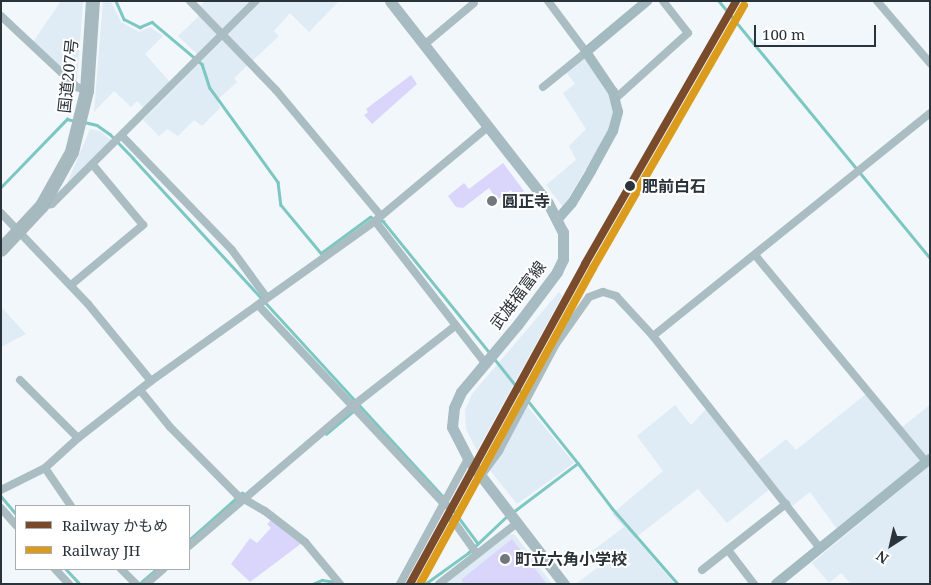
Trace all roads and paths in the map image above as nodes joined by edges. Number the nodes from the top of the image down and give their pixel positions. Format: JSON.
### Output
{"nodes":[{"id":1,"x":93,"y":1,"type":"edge"},
{"id":2,"x":190,"y":1,"type":"edge"},
{"id":3,"x":256,"y":1,"type":"edge"},
{"id":4,"x":390,"y":1,"type":"edge"},
{"id":5,"x":548,"y":1,"type":"edge"},
{"id":6,"x":647,"y":1,"type":"edge"},
{"id":7,"x":663,"y":1,"type":"edge"},
{"id":8,"x":877,"y":1,"type":"edge"},
{"id":9,"x":474,"y":3,"type":"dead end"},
{"id":10,"x":1,"y":16,"type":"edge"},
{"id":11,"x":223,"y":34,"type":"junction"},
{"id":12,"x":424,"y":45,"type":"junction"},
{"id":13,"x":586,"y":52,"type":"junction"},
{"id":14,"x":930,"y":63,"type":"edge"},
{"id":15,"x":543,"y":87,"type":"dead end"},
{"id":16,"x":87,"y":91,"type":"junction"},
{"id":17,"x":616,"y":98,"type":"junction"},
{"id":18,"x":930,"y":113,"type":"edge"},
{"id":19,"x":488,"y":127,"type":"junction"},
{"id":20,"x":118,"y":140,"type":"junction"},
{"id":21,"x":93,"y":165,"type":"junction"},
{"id":22,"x":42,"y":206,"type":"junction"},
{"id":23,"x":1,"y":213,"type":"edge"},
{"id":24,"x":378,"y":218,"type":"junction"},
{"id":25,"x":558,"y":219,"type":"junction"},
{"id":26,"x":21,"y":231,"type":"junction"},
{"id":27,"x":1,"y":250,"type":"edge"},
{"id":28,"x":755,"y":255,"type":"junction"},
{"id":29,"x":71,"y":285,"type":"junction"},
{"id":30,"x":262,"y":301,"type":"junction"},
{"id":31,"x":455,"y":326,"type":"junction"},
{"id":32,"x":653,"y":336,"type":"junction"},
{"id":33,"x":489,"y":359,"type":"junction"},
{"id":34,"x":20,"y":380,"type":"dead end"},
{"id":35,"x":151,"y":382,"type":"junction"},
{"id":36,"x":140,"y":390,"type":"junction"},
{"id":37,"x":355,"y":407,"type":"junction"},
{"id":38,"x":78,"y":438,"type":"junction"},
{"id":39,"x":468,"y":459,"type":"junction"},
{"id":40,"x":928,"y":460,"type":"edge"},
{"id":41,"x":45,"y":468,"type":"junction"},
{"id":42,"x":481,"y":476,"type":"junction"},
{"id":43,"x":1,"y":490,"type":"edge"},
{"id":44,"x":243,"y":496,"type":"junction"},
{"id":45,"x":447,"y":502,"type":"junction"},
{"id":46,"x":786,"y":504,"type":"junction"},
{"id":47,"x":70,"y":505,"type":"edge"},
{"id":48,"x":1,"y":508,"type":"edge"},
{"id":49,"x":512,"y":517,"type":"junction"},
{"id":50,"x":452,"y":519,"type":"dead end"},
{"id":51,"x":15,"y":524,"type":"edge"},
{"id":52,"x":190,"y":545,"type":"edge"},
{"id":53,"x":820,"y":548,"type":"junction"},
{"id":54,"x":728,"y":550,"type":"junction"},
{"id":55,"x":476,"y":552,"type":"junction"},
{"id":56,"x":56,"y":570,"type":"edge"},
{"id":57,"x":122,"y":570,"type":"edge"},
{"id":58,"x":162,"y":570,"type":"edge"},
{"id":59,"x":702,"y":570,"type":"dead end"},
{"id":60,"x":338,"y":581,"type":"edge"},
{"id":61,"x":781,"y":582,"type":"edge"},
{"id":62,"x":69,"y":584,"type":"edge"},
{"id":63,"x":136,"y":584,"type":"edge"},
{"id":64,"x":146,"y":584,"type":"edge"},
{"id":65,"x":400,"y":584,"type":"edge"},
{"id":66,"x":439,"y":584,"type":"edge"},
{"id":67,"x":564,"y":584,"type":"edge"},
{"id":68,"x":754,"y":584,"type":"edge"}],
"edges":[{"from":1,"to":16,"type":"highway","name":"国道207号"},
{"from":2,"to":11,"type":"street"},
{"from":3,"to":11,"type":"street"},
{"from":4,"to":12,"type":"main road","name":"武雄福富線"},
{"from":5,"to":13,"type":"street"},
{"from":6,"to":13,"type":"main road"},
{"from":7,"to":17,"type":"street"},
{"from":8,"to":14,"type":"street"},
{"from":9,"to":12,"type":"street"},
{"from":10,"to":16,"type":"street"},
{"from":11,"to":20,"type":"street"},
{"from":11,"to":24,"type":"street"},
{"from":12,"to":19,"type":"main road","name":"武雄福富線"},
{"from":13,"to":15,"type":"street"},
{"from":13,"to":17,"type":"main road"},
{"from":16,"to":22,"type":"highway","name":"国道207号"},
{"from":17,"to":25,"type":"main road"},
{"from":18,"to":28,"type":"street"},
{"from":19,"to":24,"type":"street"},
{"from":19,"to":25,"type":"main road","name":"武雄福富線"},
{"from":20,"to":21,"type":"street"},
{"from":20,"to":30,"type":"street"},
{"from":21,"to":22,"type":"street"},
{"from":21,"to":29,"type":"street"},
{"from":22,"to":26,"type":"highway","name":"国道207号"},
{"from":23,"to":26,"type":"street"},
{"from":24,"to":30,"type":"street"},
{"from":24,"to":31,"type":"street"},
{"from":25,"to":33,"type":"main road","name":"武雄福富線"},
{"from":26,"to":27,"type":"highway","name":"国道207号"},
{"from":26,"to":29,"type":"street"},
{"from":28,"to":32,"type":"street"},
{"from":28,"to":40,"type":"street"},
{"from":29,"to":35,"type":"street"},
{"from":30,"to":35,"type":"street"},
{"from":30,"to":37,"type":"street"},
{"from":31,"to":33,"type":"street"},
{"from":31,"to":37,"type":"street"},
{"from":32,"to":42,"type":"street"},
{"from":32,"to":46,"type":"street"},
{"from":33,"to":39,"type":"main road","name":"武雄福富線"},
{"from":34,"to":38,"type":"street"},
{"from":35,"to":36,"type":"street"},
{"from":36,"to":38,"type":"street"},
{"from":36,"to":44,"type":"street"},
{"from":37,"to":44,"type":"street"},
{"from":37,"to":45,"type":"street"},
{"from":38,"to":41,"type":"street"},
{"from":39,"to":42,"type":"main road","name":"武雄福富線"},
{"from":39,"to":45,"type":"street"},
{"from":40,"to":53,"type":"main road"},
{"from":41,"to":43,"type":"street"},
{"from":41,"to":47,"type":"street"},
{"from":42,"to":49,"type":"main road","name":"武雄福富線"},
{"from":44,"to":52,"type":"street"},
{"from":44,"to":60,"type":"street"},
{"from":45,"to":65,"type":"street"},
{"from":46,"to":53,"type":"street"},
{"from":46,"to":54,"type":"street"},
{"from":48,"to":51,"type":"street"},
{"from":49,"to":55,"type":"street"},
{"from":49,"to":67,"type":"main road","name":"武雄福富線"},
{"from":50,"to":55,"type":"street"},
{"from":53,"to":61,"type":"main road"},
{"from":54,"to":59,"type":"street"},
{"from":54,"to":68,"type":"street"},
{"from":55,"to":66,"type":"street"},
{"from":56,"to":62,"type":"street"},
{"from":57,"to":63,"type":"street"},
{"from":58,"to":64,"type":"street"}]}
